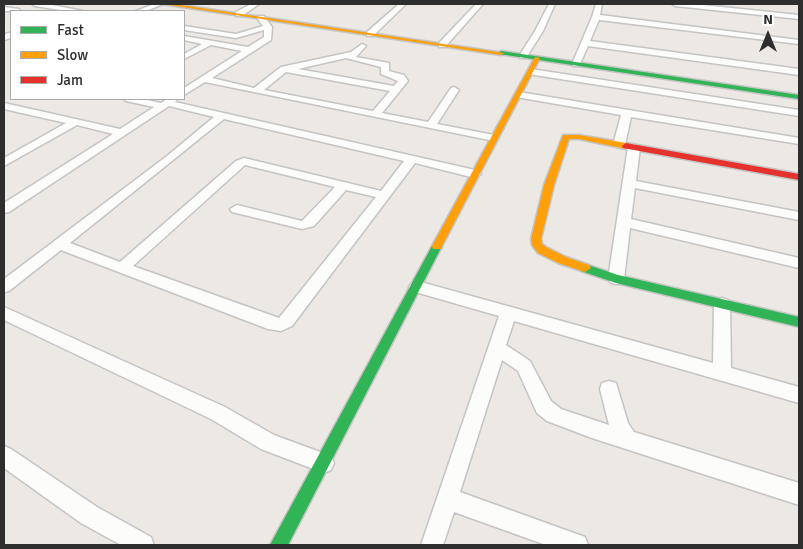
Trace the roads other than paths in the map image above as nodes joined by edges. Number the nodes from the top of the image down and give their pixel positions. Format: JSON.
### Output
{"nodes":[{"id":1,"x":35,"y":4,"type":"edge"},
{"id":2,"x":160,"y":4,"type":"edge"},
{"id":3,"x":165,"y":4,"type":"edge"},
{"id":4,"x":256,"y":4,"type":"edge"},
{"id":5,"x":403,"y":4,"type":"edge"},
{"id":6,"x":480,"y":4,"type":"edge"},
{"id":7,"x":552,"y":4,"type":"edge"},
{"id":8,"x":599,"y":4,"type":"edge"},
{"id":9,"x":675,"y":4,"type":"edge"},
{"id":10,"x":180,"y":5,"type":"edge"},
{"id":11,"x":73,"y":10,"type":"edge"},
{"id":12,"x":143,"y":10,"type":"edge"},
{"id":13,"x":239,"y":14,"type":"junction"},
{"id":14,"x":596,"y":17,"type":"junction"},
{"id":15,"x":799,"y":17,"type":"edge"},
{"id":16,"x":261,"y":18,"type":"junction"},
{"id":17,"x":268,"y":27,"type":"junction"},
{"id":18,"x":185,"y":28,"type":"edge"},
{"id":19,"x":370,"y":34,"type":"junction"},
{"id":20,"x":236,"y":36,"type":"junction"},
{"id":21,"x":185,"y":38,"type":"edge"},
{"id":22,"x":799,"y":42,"type":"edge"},
{"id":23,"x":209,"y":43,"type":"junction"},
{"id":24,"x":585,"y":43,"type":"junction"},
{"id":25,"x":222,"y":45,"type":"junction"},
{"id":26,"x":442,"y":45,"type":"junction"},
{"id":27,"x":362,"y":46,"type":"dead end"},
{"id":28,"x":248,"y":50,"type":"junction"},
{"id":29,"x":353,"y":54,"type":"junction"},
{"id":30,"x":185,"y":55,"type":"edge"},
{"id":31,"x":523,"y":56,"type":"junction"},
{"id":32,"x":537,"y":58,"type":"junction"},
{"id":33,"x":576,"y":64,"type":"junction"},
{"id":34,"x":284,"y":69,"type":"junction"},
{"id":35,"x":532,"y":72,"type":"junction"},
{"id":36,"x":799,"y":72,"type":"edge"},
{"id":37,"x":203,"y":79,"type":"junction"},
{"id":38,"x":397,"y":89,"type":"junction"},
{"id":39,"x":454,"y":90,"type":"dead end"},
{"id":40,"x":185,"y":91,"type":"edge"},
{"id":41,"x":256,"y":91,"type":"junction"},
{"id":42,"x":519,"y":94,"type":"junction"},
{"id":43,"x":799,"y":97,"type":"edge"},
{"id":44,"x":142,"y":100,"type":"edge"},
{"id":45,"x":168,"y":102,"type":"edge"},
{"id":46,"x":4,"y":106,"type":"edge"},
{"id":47,"x":627,"y":113,"type":"junction"},
{"id":48,"x":799,"y":113,"type":"edge"},
{"id":49,"x":376,"y":114,"type":"junction"},
{"id":50,"x":223,"y":115,"type":"junction"},
{"id":51,"x":75,"y":122,"type":"junction"},
{"id":52,"x":431,"y":125,"type":"junction"},
{"id":53,"x":120,"y":132,"type":"junction"},
{"id":54,"x":494,"y":138,"type":"junction"},
{"id":55,"x":799,"y":142,"type":"edge"},
{"id":56,"x":619,"y":144,"type":"junction"},
{"id":57,"x":634,"y":147,"type":"junction"},
{"id":58,"x":412,"y":159,"type":"junction"},
{"id":59,"x":4,"y":163,"type":"edge"},
{"id":60,"x":475,"y":174,"type":"junction"},
{"id":61,"x":799,"y":177,"type":"edge"},
{"id":62,"x":629,"y":183,"type":"junction"},
{"id":63,"x":344,"y":186,"type":"junction"},
{"id":64,"x":383,"y":195,"type":"junction"},
{"id":65,"x":4,"y":209,"type":"edge"},
{"id":66,"x":237,"y":209,"type":"dead end"},
{"id":67,"x":799,"y":216,"type":"edge"},
{"id":68,"x":624,"y":222,"type":"junction"},
{"id":69,"x":59,"y":244,"type":"junction"},
{"id":70,"x":799,"y":264,"type":"edge"},
{"id":71,"x":122,"y":268,"type":"junction"},
{"id":72,"x":616,"y":279,"type":"junction"},
{"id":73,"x":4,"y":287,"type":"edge"},
{"id":74,"x":417,"y":287,"type":"junction"},
{"id":75,"x":722,"y":304,"type":"junction"},
{"id":76,"x":4,"y":313,"type":"edge"},
{"id":77,"x":508,"y":314,"type":"junction"},
{"id":78,"x":799,"y":322,"type":"edge"},
{"id":79,"x":497,"y":348,"type":"junction"},
{"id":80,"x":722,"y":373,"type":"junction"},
{"id":81,"x":609,"y":389,"type":"dead end"},
{"id":82,"x":799,"y":395,"type":"edge"},
{"id":83,"x":627,"y":439,"type":"junction"},
{"id":84,"x":4,"y":456,"type":"edge"},
{"id":85,"x":324,"y":463,"type":"junction"},
{"id":86,"x":799,"y":494,"type":"edge"},
{"id":87,"x":449,"y":499,"type":"junction"},
{"id":88,"x":143,"y":545,"type":"edge"},
{"id":89,"x":279,"y":545,"type":"edge"},
{"id":90,"x":432,"y":545,"type":"edge"},
{"id":91,"x":577,"y":545,"type":"edge"}],
"edges":[{"from":1,"to":11,"type":"street"},
{"from":2,"to":12,"type":"street"},
{"from":3,"to":10,"type":"street"},
{"from":4,"to":13,"type":"street"},
{"from":5,"to":19,"type":"street"},
{"from":6,"to":26,"type":"street"},
{"from":7,"to":31,"type":"street"},
{"from":8,"to":14,"type":"street"},
{"from":9,"to":15,"type":"street"},
{"from":10,"to":13,"type":"street"},
{"from":13,"to":16,"type":"street"},
{"from":14,"to":22,"type":"street"},
{"from":14,"to":24,"type":"street"},
{"from":16,"to":17,"type":"street"},
{"from":16,"to":19,"type":"street"},
{"from":17,"to":20,"type":"street"},
{"from":17,"to":28,"type":"street"},
{"from":18,"to":20,"type":"street"},
{"from":19,"to":26,"type":"street"},
{"from":20,"to":25,"type":"street"},
{"from":21,"to":23,"type":"street"},
{"from":23,"to":25,"type":"street"},
{"from":23,"to":30,"type":"street"},
{"from":24,"to":33,"type":"street"},
{"from":24,"to":36,"type":"street"},
{"from":25,"to":28,"type":"street"},
{"from":26,"to":31,"type":"street"},
{"from":27,"to":29,"type":"street"},
{"from":28,"to":37,"type":"street"},
{"from":29,"to":34,"type":"street"},
{"from":29,"to":38,"type":"street"},
{"from":31,"to":32,"type":"street"},
{"from":32,"to":33,"type":"street"},
{"from":32,"to":35,"type":"street"},
{"from":33,"to":43,"type":"street"},
{"from":34,"to":38,"type":"street"},
{"from":34,"to":41,"type":"street"},
{"from":35,"to":42,"type":"street"},
{"from":35,"to":48,"type":"street"},
{"from":37,"to":40,"type":"street"},
{"from":37,"to":41,"type":"street"},
{"from":38,"to":49,"type":"street"},
{"from":39,"to":52,"type":"street"},
{"from":41,"to":49,"type":"street"},
{"from":42,"to":47,"type":"street"},
{"from":42,"to":54,"type":"street"},
{"from":44,"to":45,"type":"street"},
{"from":45,"to":50,"type":"street"},
{"from":45,"to":53,"type":"street"},
{"from":46,"to":51,"type":"street"},
{"from":47,"to":55,"type":"street"},
{"from":47,"to":56,"type":"street"},
{"from":49,"to":52,"type":"street"},
{"from":50,"to":58,"type":"street"},
{"from":50,"to":69,"type":"street"},
{"from":51,"to":53,"type":"street"},
{"from":51,"to":59,"type":"street"},
{"from":52,"to":54,"type":"street"},
{"from":53,"to":65,"type":"street"},
{"from":54,"to":60,"type":"street"},
{"from":56,"to":57,"type":"street"},
{"from":56,"to":72,"type":"street"},
{"from":57,"to":61,"type":"street"},
{"from":57,"to":62,"type":"street"},
{"from":58,"to":60,"type":"street"},
{"from":58,"to":64,"type":"street"},
{"from":60,"to":74,"type":"street"},
{"from":62,"to":67,"type":"street"},
{"from":62,"to":68,"type":"street"},
{"from":63,"to":64,"type":"street"},
{"from":63,"to":66,"type":"street"},
{"from":63,"to":71,"type":"street"},
{"from":64,"to":71,"type":"street"},
{"from":68,"to":70,"type":"street"},
{"from":68,"to":72,"type":"street"},
{"from":69,"to":71,"type":"street"},
{"from":69,"to":73,"type":"street"},
{"from":72,"to":75,"type":"street"},
{"from":74,"to":77,"type":"street"},
{"from":74,"to":85,"type":"street"},
{"from":75,"to":78,"type":"street"},
{"from":75,"to":80,"type":"street"},
{"from":76,"to":85,"type":"street"},
{"from":77,"to":79,"type":"street"},
{"from":77,"to":80,"type":"street"},
{"from":79,"to":83,"type":"street"},
{"from":79,"to":87,"type":"street"},
{"from":80,"to":82,"type":"street"},
{"from":81,"to":83,"type":"street"},
{"from":83,"to":86,"type":"street"},
{"from":84,"to":88,"type":"street"},
{"from":85,"to":89,"type":"street"},
{"from":87,"to":90,"type":"street"},
{"from":87,"to":91,"type":"street"}]}
